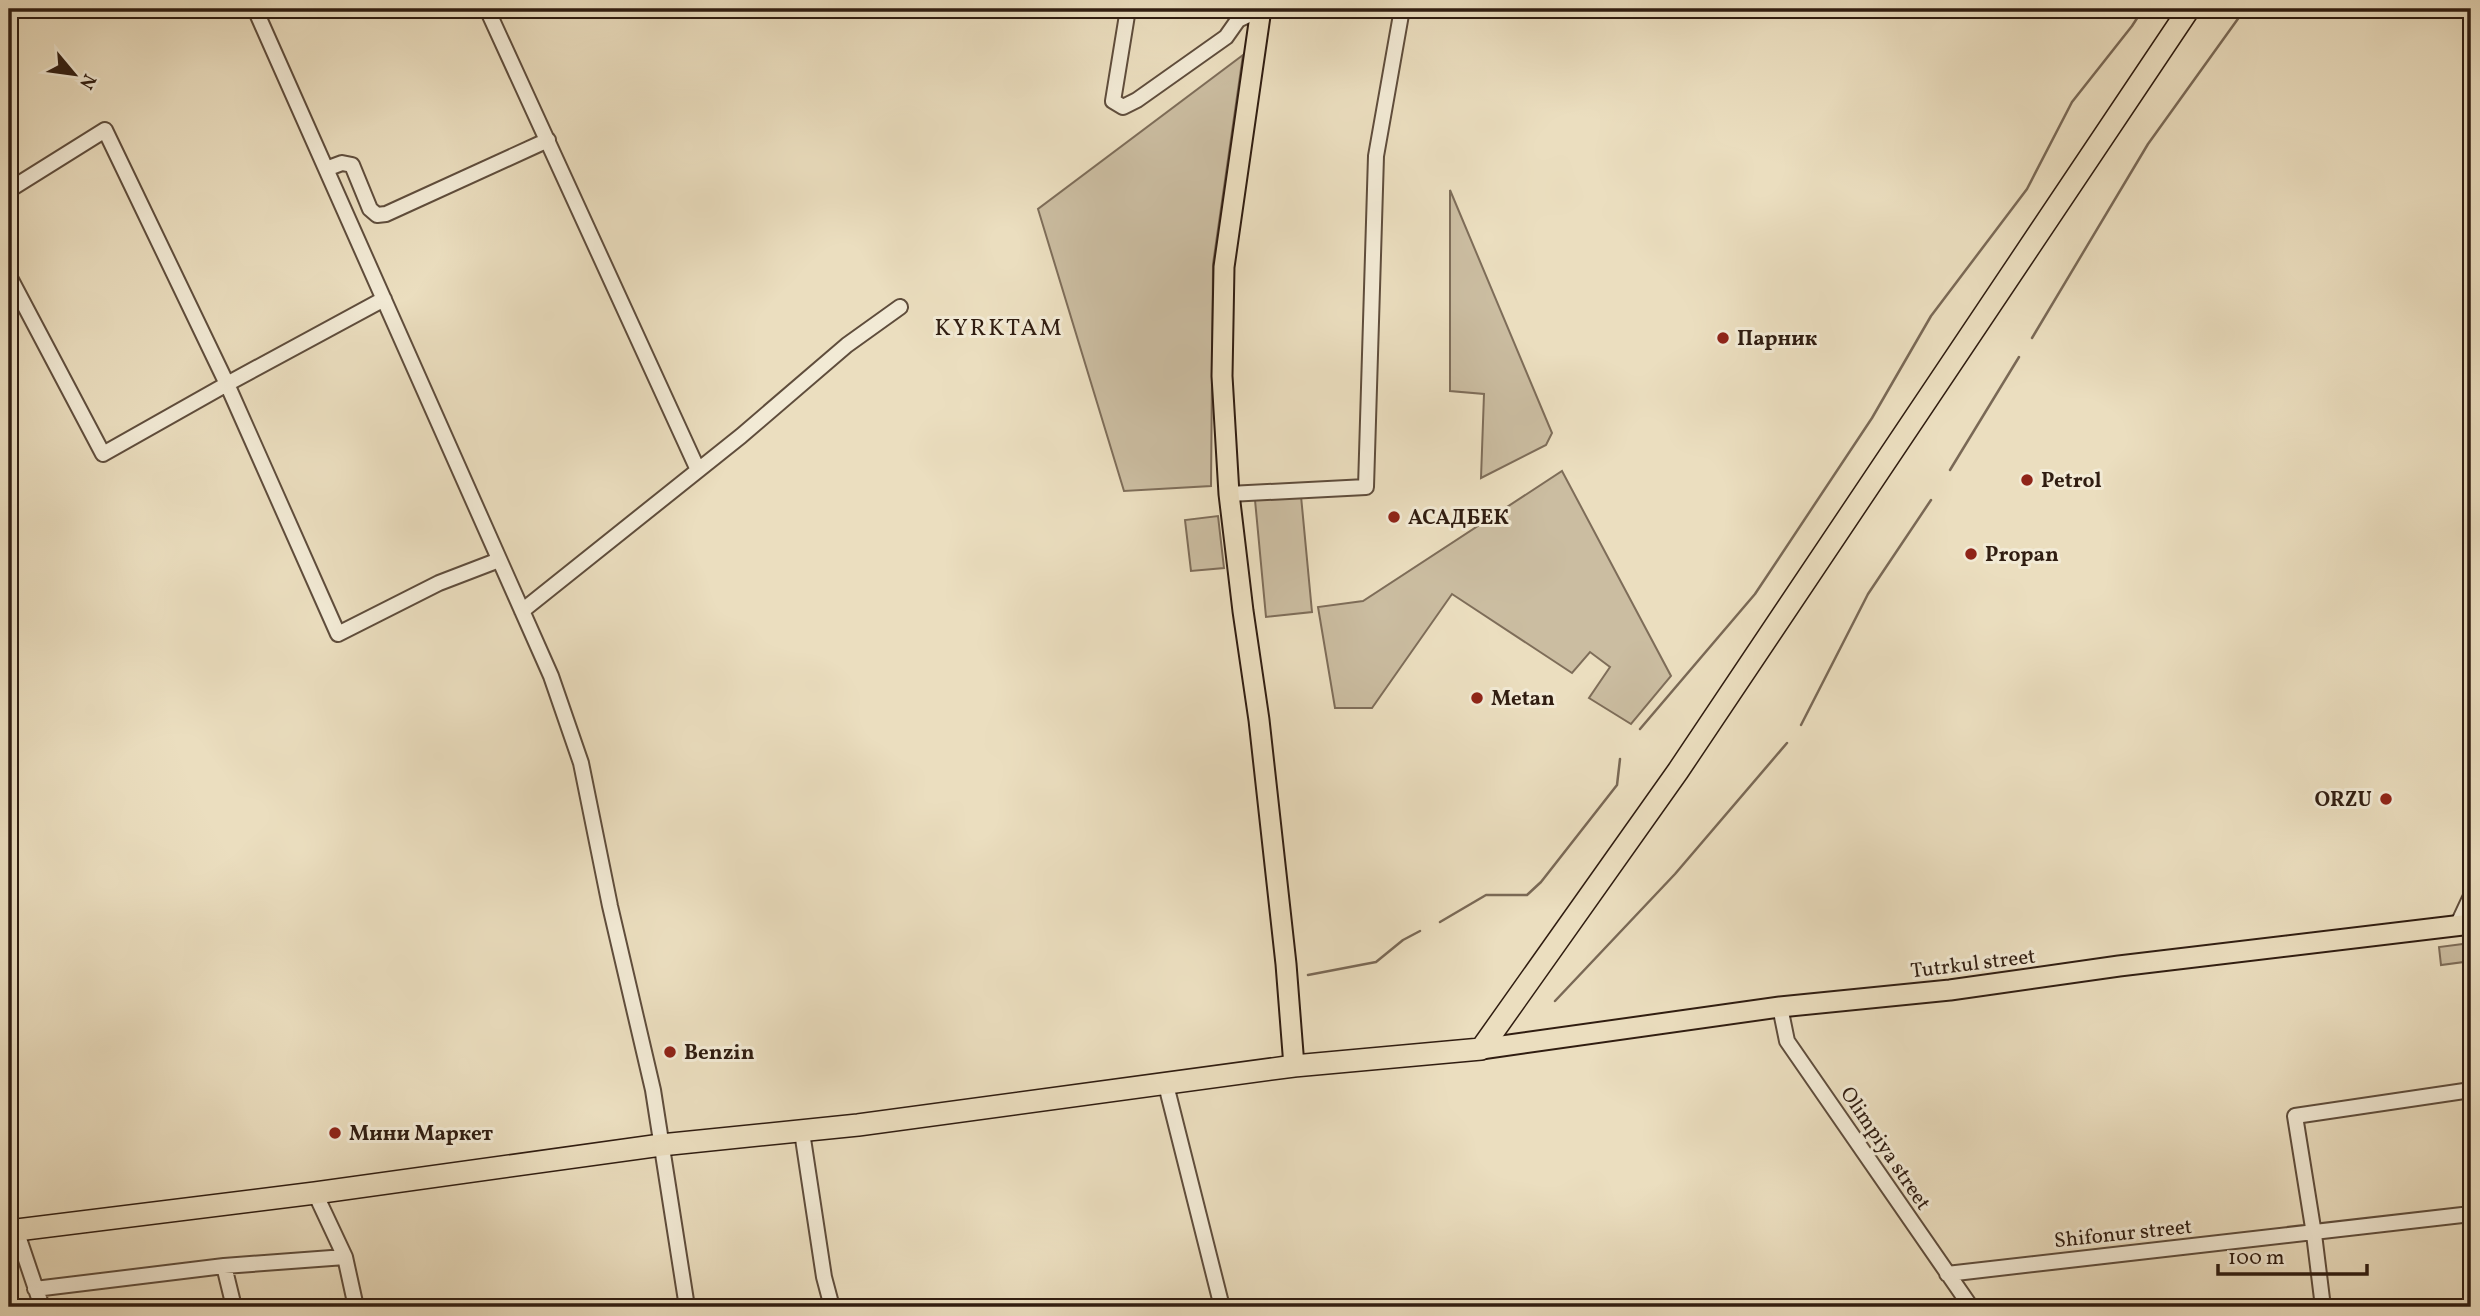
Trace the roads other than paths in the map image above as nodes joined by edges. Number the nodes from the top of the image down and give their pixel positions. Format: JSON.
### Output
{"nodes":[{"id":1,"x":254,"y":9,"type":"edge"},
{"id":2,"x":487,"y":9,"type":"edge"},
{"id":3,"x":1128,"y":9,"type":"edge"},
{"id":4,"x":1261,"y":9,"type":"edge"},
{"id":5,"x":1402,"y":9,"type":"edge"},
{"id":6,"x":2189,"y":9,"type":"edge"},
{"id":7,"x":548,"y":140,"type":"junction"},
{"id":8,"x":326,"y":169,"type":"junction"},
{"id":9,"x":9,"y":190,"type":"edge"},
{"id":10,"x":9,"y":276,"type":"edge"},
{"id":11,"x":384,"y":299,"type":"junction"},
{"id":12,"x":900,"y":307,"type":"dead end"},
{"id":13,"x":227,"y":384,"type":"junction"},
{"id":14,"x":698,"y":470,"type":"junction"},
{"id":15,"x":1228,"y":494,"type":"junction"},
{"id":16,"x":499,"y":559,"type":"junction"},
{"id":17,"x":522,"y":611,"type":"junction"},
{"id":18,"x":2471,"y":896,"type":"edge"},
{"id":19,"x":2464,"y":925,"type":"edge"},
{"id":20,"x":1780,"y":1007,"type":"junction"},
{"id":21,"x":1480,"y":1049,"type":"junction"},
{"id":22,"x":1294,"y":1066,"type":"junction"},
{"id":23,"x":1166,"y":1084,"type":"junction"},
{"id":24,"x":2471,"y":1090,"type":"edge"},
{"id":25,"x":802,"y":1132,"type":"junction"},
{"id":26,"x":661,"y":1145,"type":"junction"},
{"id":27,"x":315,"y":1193,"type":"junction"},
{"id":28,"x":2471,"y":1214,"type":"edge"},
{"id":29,"x":12,"y":1231,"type":"edge"},
{"id":30,"x":2315,"y":1234,"type":"junction"},
{"id":31,"x":345,"y":1257,"type":"junction"},
{"id":32,"x":224,"y":1266,"type":"junction"},
{"id":33,"x":1947,"y":1274,"type":"junction"},
{"id":34,"x":36,"y":1289,"type":"junction"},
{"id":35,"x":42,"y":1307,"type":"edge"},
{"id":36,"x":234,"y":1307,"type":"edge"},
{"id":37,"x":356,"y":1307,"type":"edge"},
{"id":38,"x":687,"y":1307,"type":"edge"},
{"id":39,"x":832,"y":1307,"type":"edge"},
{"id":40,"x":1222,"y":1307,"type":"edge"},
{"id":41,"x":1971,"y":1307,"type":"edge"},
{"id":42,"x":2323,"y":1307,"type":"edge"}],
"edges":[{"from":1,"to":8,"type":"street"},
{"from":2,"to":7,"type":"street"},
{"from":3,"to":4,"type":"street"},
{"from":4,"to":15,"type":"main road"},
{"from":5,"to":15,"type":"street"},
{"from":6,"to":21,"type":"highway"},
{"from":7,"to":8,"type":"street"},
{"from":7,"to":14,"type":"street"},
{"from":8,"to":11,"type":"street"},
{"from":9,"to":13,"type":"street"},
{"from":10,"to":13,"type":"street"},
{"from":11,"to":13,"type":"street"},
{"from":11,"to":16,"type":"street"},
{"from":12,"to":14,"type":"street"},
{"from":13,"to":16,"type":"street"},
{"from":14,"to":17,"type":"street"},
{"from":15,"to":22,"type":"main road"},
{"from":16,"to":17,"type":"street"},
{"from":17,"to":26,"type":"street"},
{"from":18,"to":19,"type":"street"},
{"from":19,"to":20,"type":"main road","name":"Tutrkul street"},
{"from":20,"to":21,"type":"main road","name":"Tutrkul street"},
{"from":20,"to":33,"type":"street","name":"Olimpiya street"},
{"from":21,"to":22,"type":"highway"},
{"from":22,"to":23,"type":"highway"},
{"from":23,"to":25,"type":"highway"},
{"from":23,"to":40,"type":"street"},
{"from":24,"to":30,"type":"street"},
{"from":25,"to":26,"type":"highway"},
{"from":25,"to":39,"type":"street"},
{"from":26,"to":27,"type":"highway"},
{"from":26,"to":38,"type":"street"},
{"from":27,"to":29,"type":"highway"},
{"from":27,"to":31,"type":"street"},
{"from":28,"to":30,"type":"street","name":"Shifonur street"},
{"from":29,"to":34,"type":"street"},
{"from":30,"to":33,"type":"street","name":"Shifonur street"},
{"from":30,"to":42,"type":"street"},
{"from":31,"to":32,"type":"street"},
{"from":31,"to":37,"type":"street"},
{"from":32,"to":34,"type":"street"},
{"from":32,"to":36,"type":"street"},
{"from":33,"to":41,"type":"street","name":"Olimpiya street"},
{"from":34,"to":35,"type":"street"}]}
